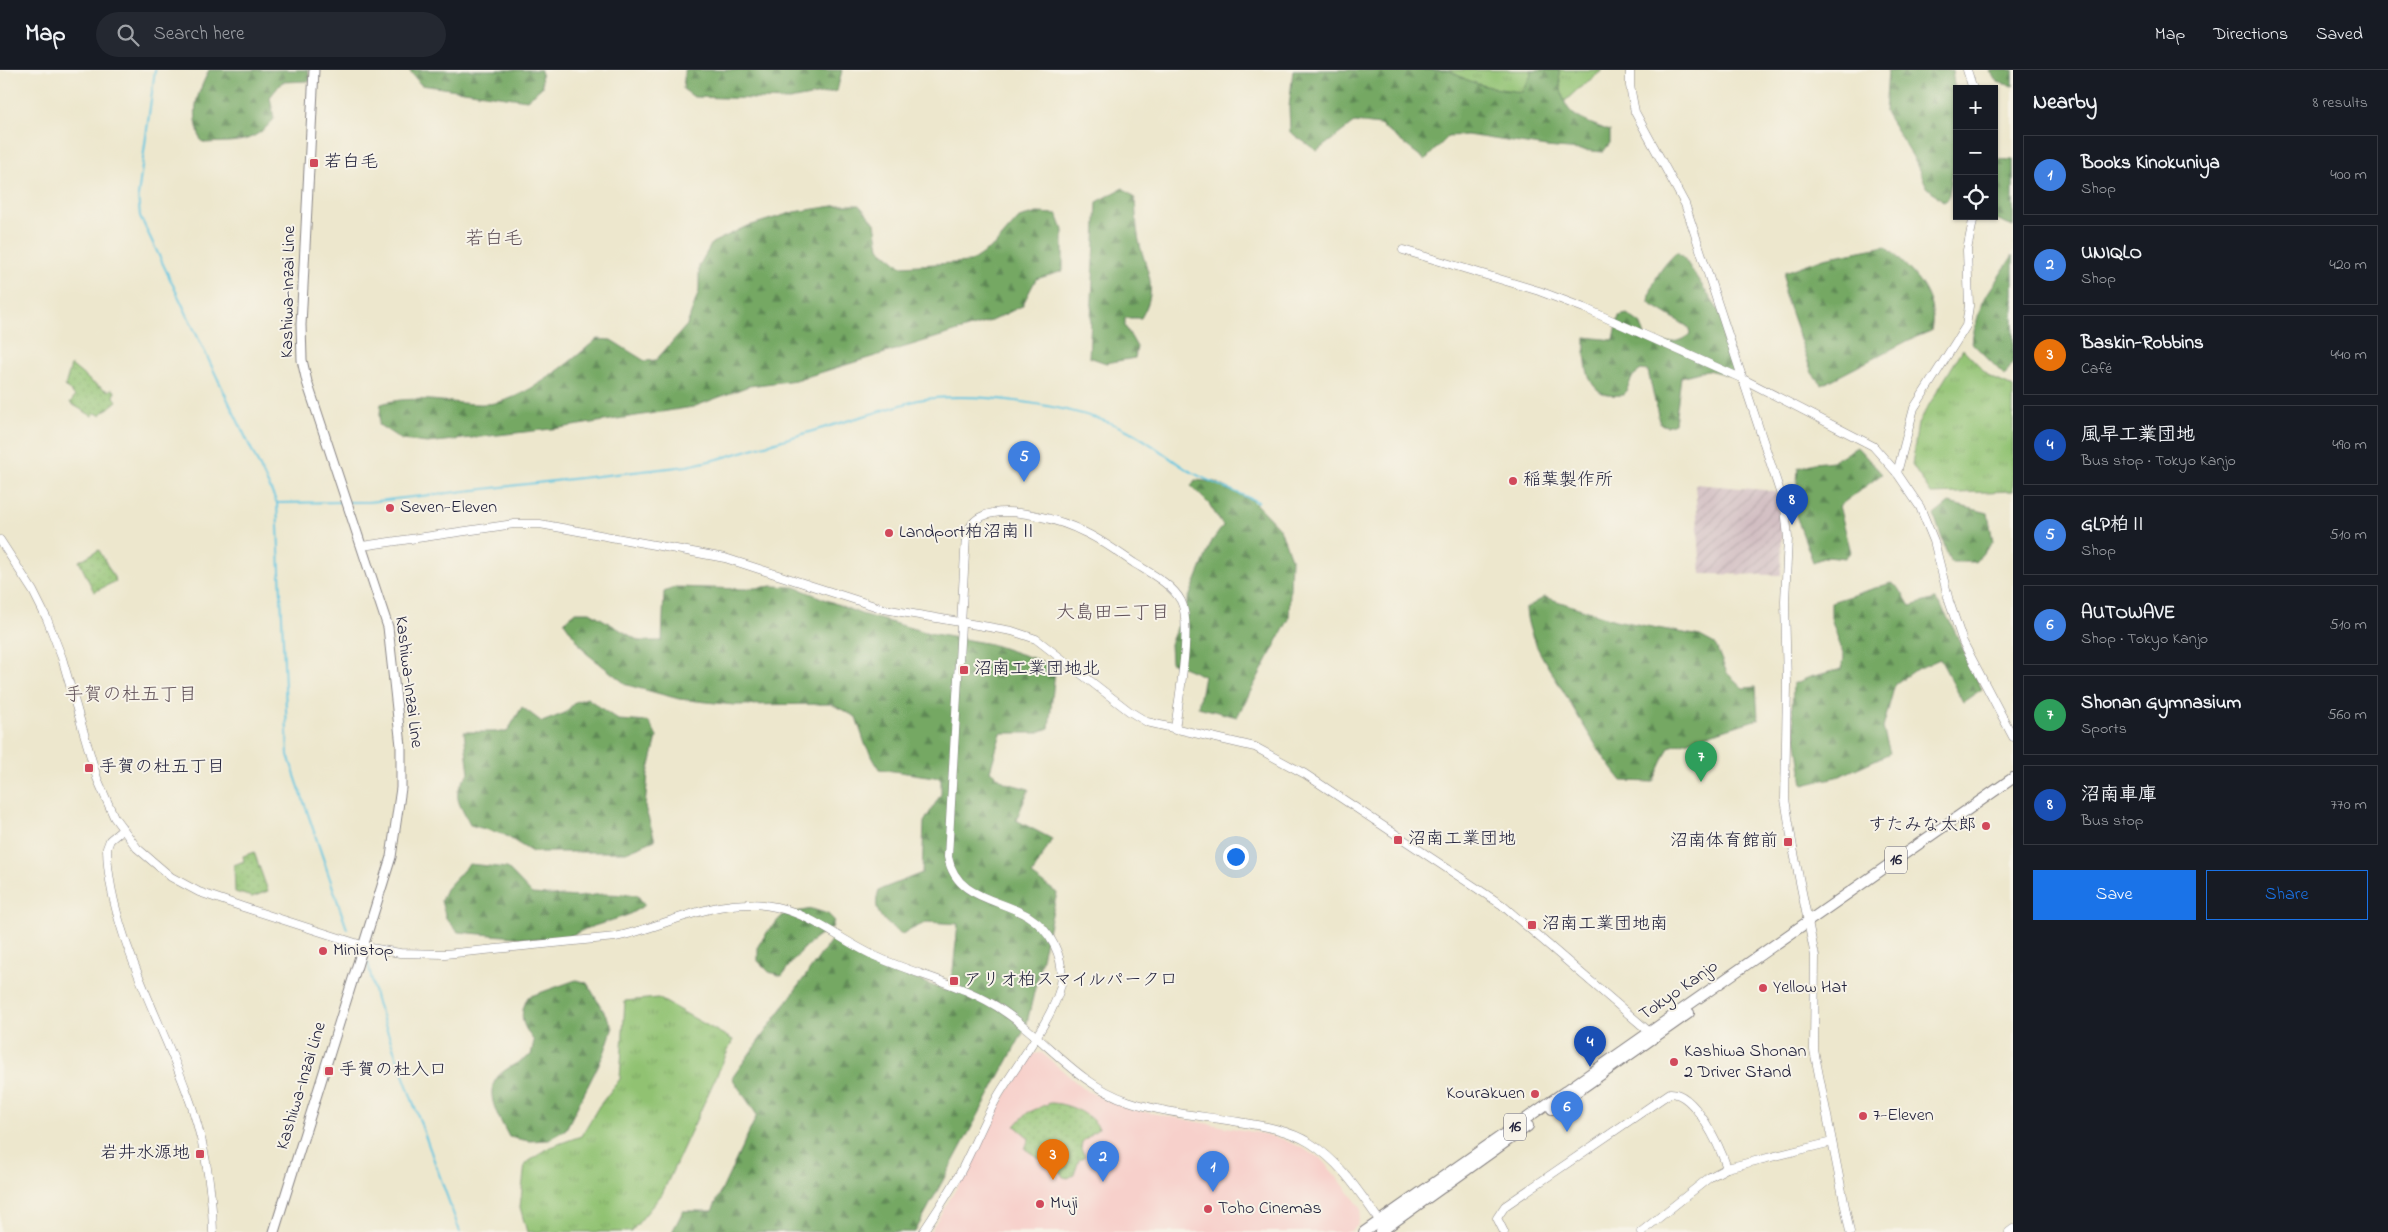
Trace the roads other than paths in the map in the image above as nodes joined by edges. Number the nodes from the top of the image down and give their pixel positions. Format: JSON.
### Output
{"nodes":[{"id":1,"x":314,"y":70,"type":"edge"},
{"id":2,"x":1630,"y":70,"type":"edge"},
{"id":3,"x":1967,"y":70,"type":"edge"},
{"id":4,"x":1972,"y":85,"type":"edge"},
{"id":5,"x":1973,"y":220,"type":"edge"},
{"id":6,"x":1403,"y":250,"type":"dead end"},
{"id":7,"x":1743,"y":379,"type":"junction"},
{"id":8,"x":1897,"y":474,"type":"junction"},
{"id":9,"x":0,"y":540,"type":"edge"},
{"id":10,"x":362,"y":546,"type":"junction"},
{"id":11,"x":961,"y":624,"type":"junction"},
{"id":12,"x":1176,"y":730,"type":"junction"},
{"id":13,"x":2013,"y":737,"type":"edge"},
{"id":14,"x":2013,"y":778,"type":"edge"},
{"id":15,"x":2013,"y":785,"type":"edge"},
{"id":16,"x":122,"y":830,"type":"junction"},
{"id":17,"x":1810,"y":924,"type":"junction"},
{"id":18,"x":363,"y":945,"type":"junction"},
{"id":19,"x":1652,"y":1034,"type":"junction"},
{"id":20,"x":1035,"y":1036,"type":"junction"},
{"id":21,"x":1832,"y":1142,"type":"junction"},
{"id":22,"x":1727,"y":1168,"type":"junction"},
{"id":23,"x":1383,"y":1228,"type":"edge"},
{"id":24,"x":2013,"y":1230,"type":"edge"},
{"id":25,"x":213,"y":1232,"type":"edge"},
{"id":26,"x":274,"y":1232,"type":"edge"},
{"id":27,"x":923,"y":1232,"type":"edge"},
{"id":28,"x":1364,"y":1232,"type":"edge"},
{"id":29,"x":1504,"y":1232,"type":"edge"},
{"id":30,"x":1641,"y":1232,"type":"edge"},
{"id":31,"x":1850,"y":1232,"type":"edge"},
{"id":32,"x":2009,"y":1232,"type":"edge"}],
"edges":[{"from":1,"to":10,"type":"main road","name":"Kashiwa-Inzai Line"},
{"from":2,"to":7,"type":"street"},
{"from":3,"to":4,"type":"street"},
{"from":5,"to":8,"type":"street"},
{"from":6,"to":7,"type":"street"},
{"from":7,"to":8,"type":"street"},
{"from":7,"to":17,"type":"street"},
{"from":8,"to":13,"type":"street"},
{"from":9,"to":16,"type":"street"},
{"from":10,"to":11,"type":"street"},
{"from":10,"to":18,"type":"main road","name":"Kashiwa-Inzai Line"},
{"from":11,"to":12,"type":"street"},
{"from":11,"to":12,"type":"street"},
{"from":11,"to":20,"type":"street"},
{"from":12,"to":19,"type":"street"},
{"from":14,"to":17,"type":"highway","name":"Tokyo Kanjo","number":"16"},
{"from":15,"to":17,"type":"highway","name":"Tokyo Kanjo","number":"16"},
{"from":16,"to":18,"type":"street"},
{"from":16,"to":25,"type":"street"},
{"from":17,"to":19,"type":"highway","name":"Tokyo Kanjo","number":"16"},
{"from":17,"to":21,"type":"street"},
{"from":18,"to":20,"type":"street"},
{"from":18,"to":26,"type":"main road","name":"Kashiwa-Inzai Line"},
{"from":19,"to":23,"type":"highway","name":"Tokyo Kanjo","number":"16"},
{"from":20,"to":23,"type":"street"},
{"from":20,"to":27,"type":"street"},
{"from":21,"to":22,"type":"street"},
{"from":21,"to":31,"type":"street"},
{"from":22,"to":29,"type":"street"},
{"from":22,"to":30,"type":"street"},
{"from":23,"to":28,"type":"highway","name":"Tokyo Kanjo","number":"16"},
{"from":24,"to":32,"type":"street"}]}
